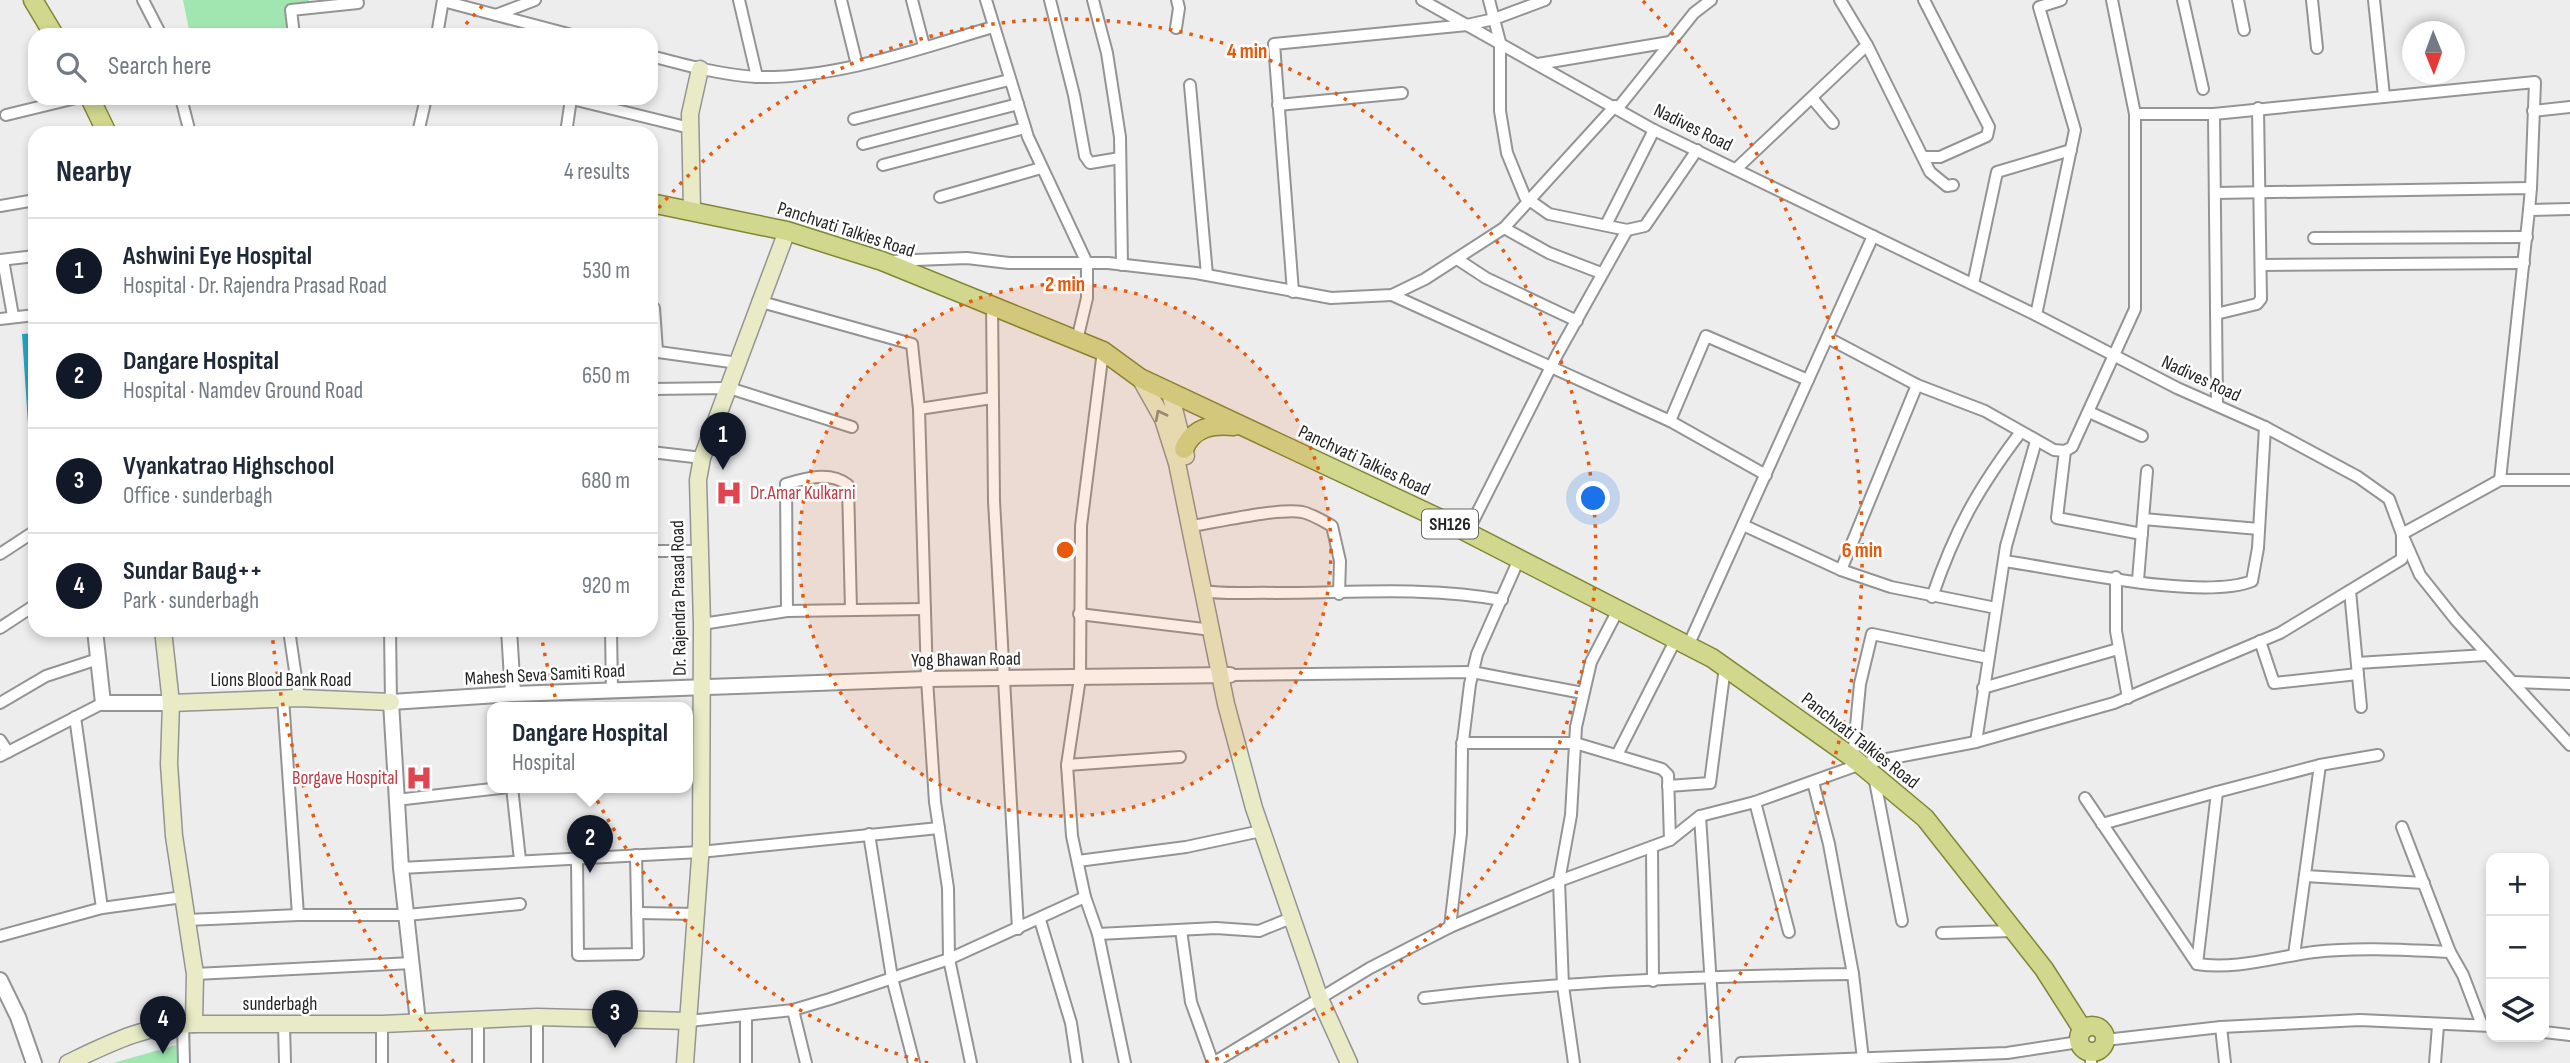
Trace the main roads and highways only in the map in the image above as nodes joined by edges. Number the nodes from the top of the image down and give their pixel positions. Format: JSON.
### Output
{"nodes":[{"id":1,"x":33,"y":0,"type":"edge"},
{"id":2,"x":50,"y":28,"type":"edge"},
{"id":3,"x":700,"y":69,"type":"road end"},
{"id":4,"x":92,"y":105,"type":"edge"},
{"id":5,"x":103,"y":126,"type":"edge"},
{"id":6,"x":658,"y":204,"type":"edge"},
{"id":7,"x":692,"y":209,"type":"junction"},
{"id":8,"x":786,"y":231,"type":"junction"},
{"id":9,"x":1140,"y":378,"type":"junction"},
{"id":10,"x":1170,"y":393,"type":"junction"},
{"id":11,"x":1241,"y":426,"type":"junction"},
{"id":12,"x":1184,"y":449,"type":"junction"},
{"id":13,"x":1196,"y":525,"type":"junction"},
{"id":14,"x":1209,"y":592,"type":"junction"},
{"id":15,"x":164,"y":637,"type":"edge"},
{"id":16,"x":1225,"y":675,"type":"junction"},
{"id":17,"x":391,"y":702,"type":"road end"},
{"id":18,"x":171,"y":703,"type":"junction"},
{"id":19,"x":1324,"y":998,"type":"junction"},
{"id":20,"x":689,"y":1021,"type":"junction"},
{"id":21,"x":189,"y":1024,"type":"junction"},
{"id":22,"x":2094,"y":1049,"type":"edge"},
{"id":23,"x":68,"y":1063,"type":"edge"},
{"id":24,"x":685,"y":1063,"type":"edge"},
{"id":25,"x":1349,"y":1063,"type":"edge"},
{"id":26,"x":1357,"y":1063,"type":"edge"}],
"edges":[{"from":1,"to":2,"type":"main road"},
{"from":3,"to":7,"type":"main road"},
{"from":4,"to":5,"type":"main road"},
{"from":6,"to":7,"type":"main road","number":"SH126"},
{"from":7,"to":8,"type":"main road","name":"Panchvati Talkies Road","number":"SH126"},
{"from":8,"to":9,"type":"main road","name":"Panchvati Talkies Road","number":"SH126"},
{"from":8,"to":20,"type":"main road","name":"Dr. Rajendra Prasad Road"},
{"from":9,"to":10,"type":"main road","name":"Panchvati Talkies Road","number":"SH126"},
{"from":13,"to":9,"type":"main road","one_way":true},
{"from":10,"to":11,"type":"main road","name":"Panchvati Talkies Road","number":"SH126"},
{"from":10,"to":12,"type":"main road"},
{"from":11,"to":12,"type":"main road"},
{"from":11,"to":22,"type":"main road","name":"Panchvati Talkies Road","number":"SH126"},
{"from":12,"to":13,"type":"main road"},
{"from":13,"to":14,"type":"main road"},
{"from":14,"to":16,"type":"main road"},
{"from":14,"to":16,"type":"main road"},
{"from":15,"to":18,"type":"main road"},
{"from":16,"to":19,"type":"main road"},
{"from":16,"to":19,"type":"main road"},
{"from":17,"to":18,"type":"main road","name":"Lions Blood Bank Road"},
{"from":18,"to":21,"type":"main road"},
{"from":19,"to":25,"type":"main road"},
{"from":19,"to":26,"type":"main road"},
{"from":20,"to":21,"type":"main road","name":"sunderbagh"},
{"from":20,"to":24,"type":"main road","name":"Dr. Rajendra Prasad Road"},
{"from":21,"to":23,"type":"main road","name":"sunderbagh"}]}
